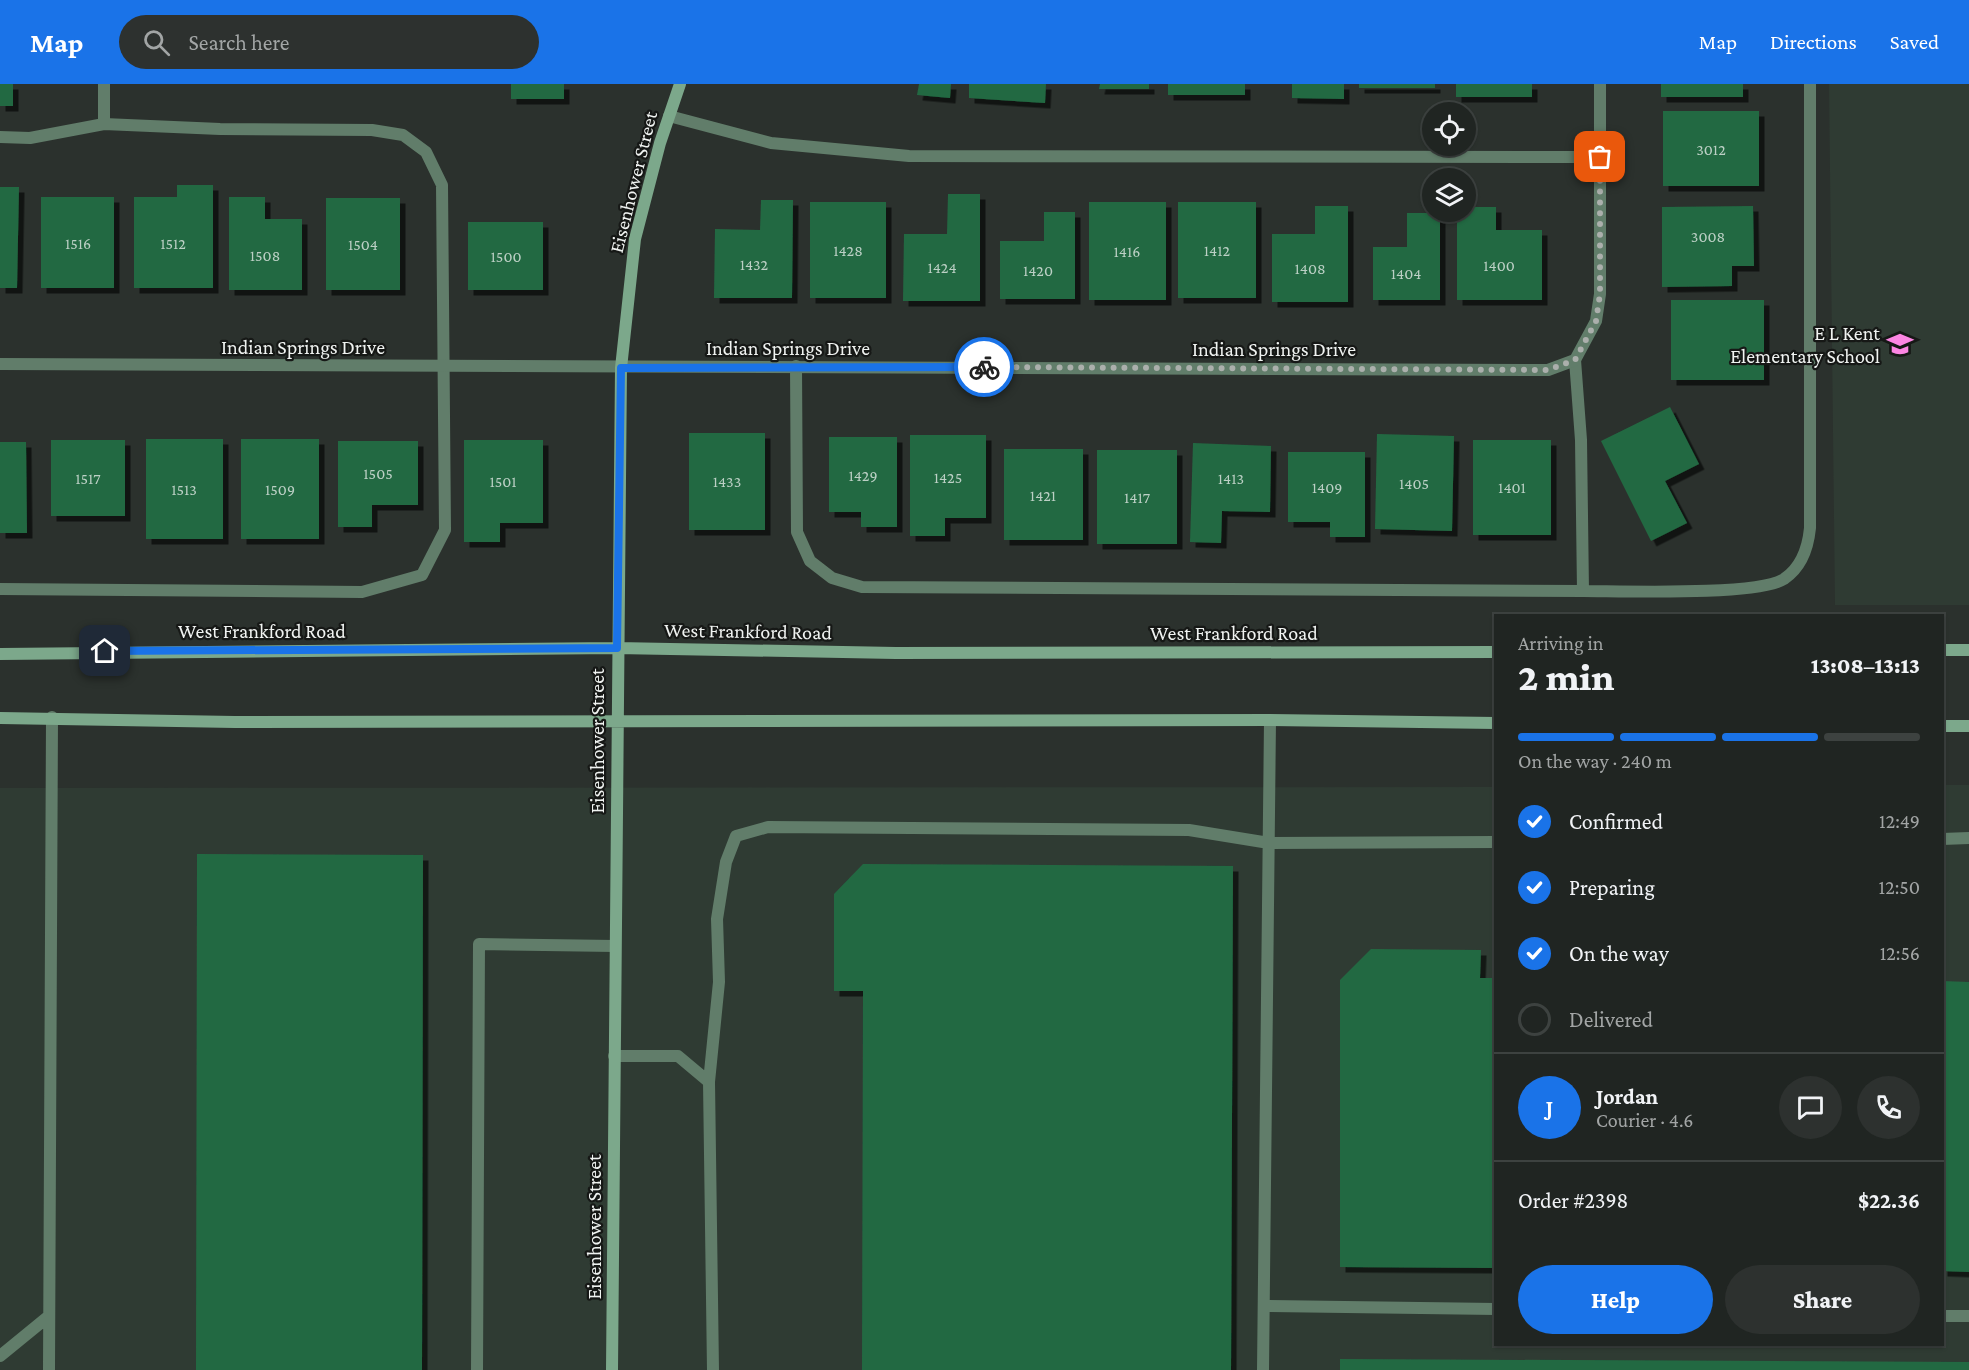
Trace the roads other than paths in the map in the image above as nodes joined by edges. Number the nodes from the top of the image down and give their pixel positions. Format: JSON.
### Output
{"nodes":[{"id":1,"x":104,"y":84,"type":"edge"},
{"id":2,"x":680,"y":84,"type":"edge"},
{"id":3,"x":1600,"y":84,"type":"edge"},
{"id":4,"x":1810,"y":84,"type":"edge"},
{"id":5,"x":669,"y":116,"type":"junction"},
{"id":6,"x":104,"y":124,"type":"junction"},
{"id":7,"x":0,"y":137,"type":"edge"},
{"id":8,"x":1600,"y":157,"type":"junction"},
{"id":9,"x":1575,"y":360,"type":"junction"},
{"id":10,"x":0,"y":364,"type":"edge"},
{"id":11,"x":796,"y":366,"type":"junction"},
{"id":12,"x":444,"y":367,"type":"junction"},
{"id":13,"x":621,"y":368,"type":"junction"},
{"id":14,"x":0,"y":589,"type":"edge"},
{"id":15,"x":1583,"y":591,"type":"junction"},
{"id":16,"x":617,"y":648,"type":"junction"},
{"id":17,"x":1969,"y":650,"type":"edge"},
{"id":18,"x":1944,"y":651,"type":"edge"},
{"id":19,"x":1494,"y":652,"type":"edge"},
{"id":20,"x":0,"y":654,"type":"edge"},
{"id":21,"x":52,"y":717,"type":"junction"},
{"id":22,"x":0,"y":718,"type":"edge"},
{"id":23,"x":1270,"y":720,"type":"junction"},
{"id":24,"x":616,"y":722,"type":"junction"},
{"id":25,"x":1494,"y":723,"type":"edge"},
{"id":26,"x":1944,"y":726,"type":"edge"},
{"id":27,"x":1969,"y":726,"type":"edge"},
{"id":28,"x":1969,"y":838,"type":"edge"},
{"id":29,"x":1944,"y":839,"type":"edge"},
{"id":30,"x":1494,"y":842,"type":"edge"},
{"id":31,"x":1269,"y":843,"type":"junction"},
{"id":32,"x":615,"y":946,"type":"junction"},
{"id":33,"x":614,"y":1056,"type":"junction"},
{"id":34,"x":709,"y":1082,"type":"junction"},
{"id":35,"x":1264,"y":1306,"type":"junction"},
{"id":36,"x":1494,"y":1309,"type":"edge"},
{"id":37,"x":49,"y":1316,"type":"junction"},
{"id":38,"x":1944,"y":1316,"type":"edge"},
{"id":39,"x":1969,"y":1316,"type":"edge"},
{"id":40,"x":0,"y":1356,"type":"edge"},
{"id":41,"x":49,"y":1370,"type":"edge"},
{"id":42,"x":477,"y":1370,"type":"edge"},
{"id":43,"x":612,"y":1370,"type":"edge"},
{"id":44,"x":714,"y":1370,"type":"edge"},
{"id":45,"x":1263,"y":1370,"type":"edge"}],
"edges":[{"from":1,"to":6,"type":"street"},
{"from":2,"to":5,"type":"main road","name":"Eisenhower Street"},
{"from":3,"to":8,"type":"street"},
{"from":4,"to":15,"type":"street"},
{"from":5,"to":8,"type":"street"},
{"from":5,"to":13,"type":"main road","name":"Eisenhower Street"},
{"from":6,"to":7,"type":"street"},
{"from":6,"to":12,"type":"street"},
{"from":8,"to":9,"type":"street"},
{"from":9,"to":11,"type":"street","name":"Indian Springs Drive"},
{"from":9,"to":15,"type":"street"},
{"from":10,"to":12,"type":"street","name":"Indian Springs Drive"},
{"from":11,"to":13,"type":"street","name":"Indian Springs Drive"},
{"from":11,"to":15,"type":"street"},
{"from":12,"to":13,"type":"street","name":"Indian Springs Drive"},
{"from":12,"to":14,"type":"street"},
{"from":13,"to":16,"type":"main road","name":"Eisenhower Street"},
{"from":16,"to":19,"type":"main road","name":"West Frankford Road"},
{"from":16,"to":20,"type":"main road","name":"West Frankford Road"},
{"from":16,"to":24,"type":"main road","name":"Eisenhower Street"},
{"from":17,"to":18,"type":"main road"},
{"from":21,"to":22,"type":"main road"},
{"from":21,"to":24,"type":"main road"},
{"from":21,"to":37,"type":"street"},
{"from":23,"to":24,"type":"main road"},
{"from":23,"to":25,"type":"main road"},
{"from":23,"to":31,"type":"street"},
{"from":24,"to":32,"type":"main road","name":"Eisenhower Street"},
{"from":26,"to":27,"type":"main road"},
{"from":28,"to":29,"type":"street"},
{"from":30,"to":31,"type":"street"},
{"from":31,"to":34,"type":"street"},
{"from":31,"to":35,"type":"street"},
{"from":32,"to":33,"type":"main road","name":"Eisenhower Street"},
{"from":32,"to":42,"type":"street"},
{"from":33,"to":34,"type":"street"},
{"from":33,"to":43,"type":"main road","name":"Eisenhower Street"},
{"from":34,"to":44,"type":"street"},
{"from":35,"to":36,"type":"street"},
{"from":35,"to":45,"type":"street"},
{"from":37,"to":40,"type":"street"},
{"from":37,"to":41,"type":"street"},
{"from":38,"to":39,"type":"street"}]}
